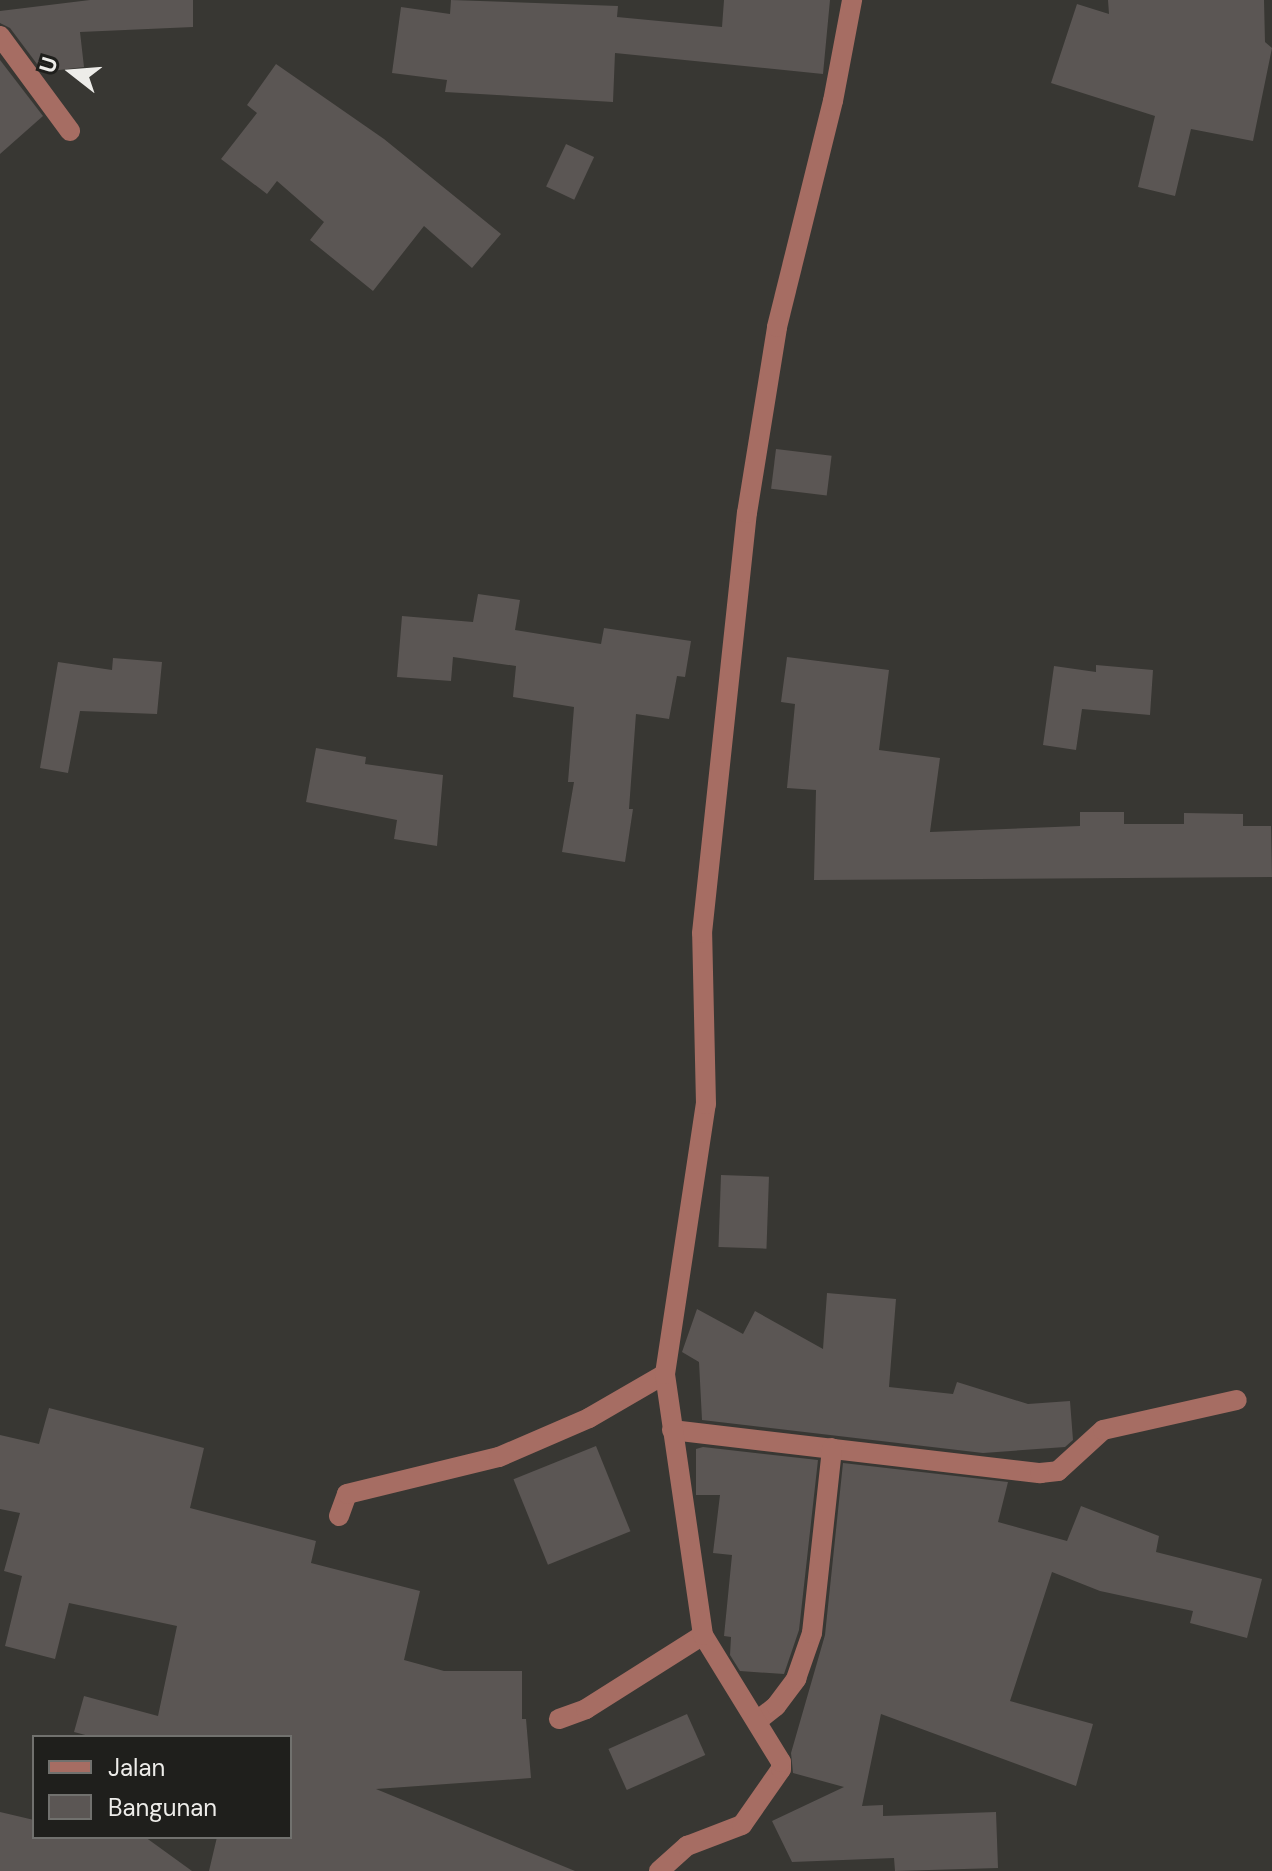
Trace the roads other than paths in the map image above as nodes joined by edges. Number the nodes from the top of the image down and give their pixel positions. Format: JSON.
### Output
{"nodes":[{"id":1,"x":852,"y":0,"type":"edge"},
{"id":2,"x":0,"y":36,"type":"edge"},
{"id":3,"x":70,"y":131,"type":"dead end"},
{"id":4,"x":665,"y":1374,"type":"junction"},
{"id":5,"x":1237,"y":1400,"type":"dead end"},
{"id":6,"x":672,"y":1430,"type":"junction"},
{"id":7,"x":832,"y":1448,"type":"junction"},
{"id":8,"x":339,"y":1516,"type":"dead end"},
{"id":9,"x":703,"y":1635,"type":"junction"},
{"id":10,"x":559,"y":1719,"type":"dead end"},
{"id":11,"x":757,"y":1721,"type":"junction"},
{"id":12,"x":659,"y":1871,"type":"edge"}],
"edges":[{"from":1,"to":4,"type":"street"},
{"from":2,"to":3,"type":"street"},
{"from":4,"to":6,"type":"street"},
{"from":4,"to":8,"type":"street"},
{"from":5,"to":7,"type":"street"},
{"from":6,"to":7,"type":"street"},
{"from":6,"to":9,"type":"street"},
{"from":7,"to":11,"type":"street"},
{"from":9,"to":10,"type":"street"},
{"from":9,"to":11,"type":"street"},
{"from":11,"to":12,"type":"street"}]}
